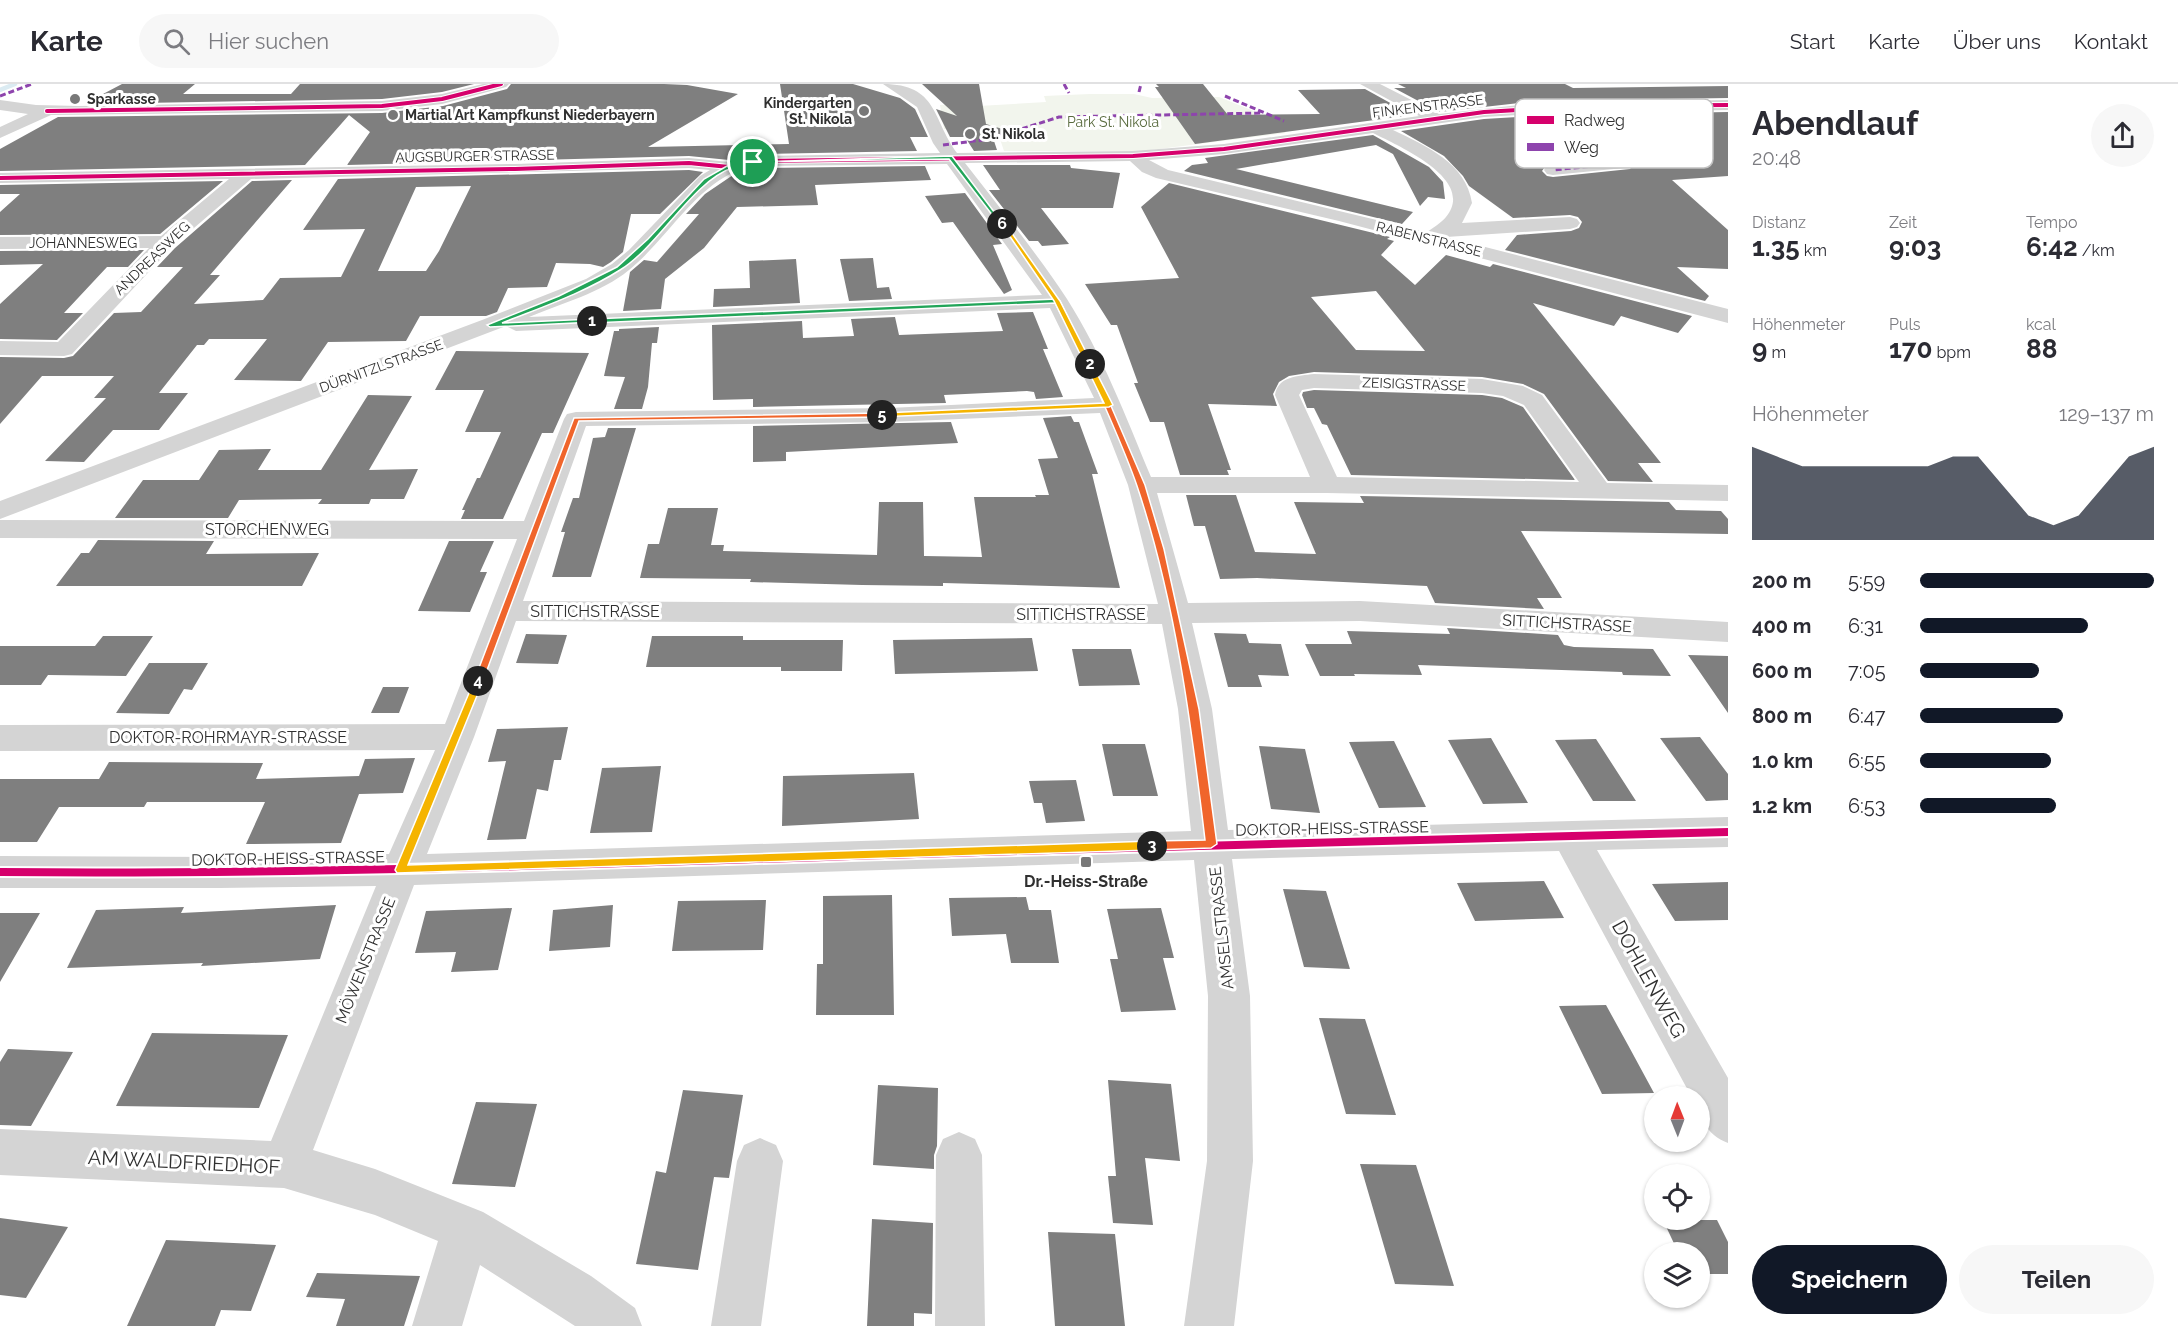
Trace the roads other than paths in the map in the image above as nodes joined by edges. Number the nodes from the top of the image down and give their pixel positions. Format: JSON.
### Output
{"nodes":[{"id":1,"x":501,"y":84,"type":"edge"},
{"id":2,"x":891,"y":84,"type":"edge"},
{"id":3,"x":1368,"y":84,"type":"edge"},
{"id":4,"x":1682,"y":88,"type":"dead end"},
{"id":5,"x":1707,"y":99,"type":"edge"},
{"id":6,"x":0,"y":105,"type":"edge"},
{"id":7,"x":1515,"y":110,"type":"edge"},
{"id":8,"x":47,"y":111,"type":"junction"},
{"id":9,"x":1435,"y":118,"type":"junction"},
{"id":10,"x":1374,"y":127,"type":"junction"},
{"id":11,"x":0,"y":133,"type":"edge"},
{"id":12,"x":1133,"y":156,"type":"junction"},
{"id":13,"x":951,"y":157,"type":"junction"},
{"id":14,"x":729,"y":167,"type":"junction"},
{"id":15,"x":1576,"y":168,"type":"edge"},
{"id":16,"x":1552,"y":170,"type":"dead end"},
{"id":17,"x":246,"y":174,"type":"junction"},
{"id":18,"x":0,"y":178,"type":"edge"},
{"id":19,"x":1570,"y":223,"type":"dead end"},
{"id":20,"x":1437,"y":235,"type":"junction"},
{"id":21,"x":166,"y":242,"type":"junction"},
{"id":22,"x":0,"y":243,"type":"edge"},
{"id":23,"x":1057,"y":301,"type":"junction"},
{"id":24,"x":1728,"y":316,"type":"edge"},
{"id":25,"x":490,"y":325,"type":"junction"},
{"id":26,"x":0,"y":348,"type":"edge"},
{"id":27,"x":1109,"y":405,"type":"junction"},
{"id":28,"x":1141,"y":485,"type":"junction"},
{"id":29,"x":1327,"y":485,"type":"junction"},
{"id":30,"x":1598,"y":489,"type":"junction"},
{"id":31,"x":1728,"y":493,"type":"edge"},
{"id":32,"x":0,"y":511,"type":"edge"},
{"id":33,"x":0,"y":529,"type":"edge"},
{"id":34,"x":534,"y":530,"type":"junction"},
{"id":35,"x":505,"y":611,"type":"junction"},
{"id":36,"x":1175,"y":613,"type":"junction"},
{"id":37,"x":1728,"y":632,"type":"edge"},
{"id":38,"x":457,"y":737,"type":"junction"},
{"id":39,"x":0,"y":738,"type":"edge"},
{"id":40,"x":1728,"y":832,"type":"edge"},
{"id":41,"x":1570,"y":837,"type":"junction"},
{"id":42,"x":1211,"y":844,"type":"junction"},
{"id":43,"x":400,"y":870,"type":"junction"},
{"id":44,"x":0,"y":872,"type":"edge"},
{"id":45,"x":1728,"y":1120,"type":"edge"},
{"id":46,"x":0,"y":1152,"type":"edge"},
{"id":47,"x":959,"y":1155,"type":"dead end"},
{"id":48,"x":760,"y":1161,"type":"dead end"},
{"id":49,"x":284,"y":1165,"type":"junction"},
{"id":50,"x":466,"y":1229,"type":"junction"},
{"id":51,"x":437,"y":1326,"type":"edge"},
{"id":52,"x":617,"y":1326,"type":"edge"},
{"id":53,"x":736,"y":1326,"type":"edge"},
{"id":54,"x":960,"y":1326,"type":"edge"},
{"id":55,"x":1209,"y":1326,"type":"edge"}],
"edges":[{"from":1,"to":8,"type":"street"},
{"from":2,"to":13,"type":"street","name":"AMSELSTRASSE"},
{"from":3,"to":9,"type":"street"},
{"from":4,"to":5,"type":"street"},
{"from":6,"to":8,"type":"street"},
{"from":7,"to":9,"type":"street","name":"FINKENSTRASSE"},
{"from":8,"to":11,"type":"street"},
{"from":9,"to":10,"type":"street","name":"FINKENSTRASSE"},
{"from":10,"to":12,"type":"street","name":"FINKENSTRASSE"},
{"from":10,"to":20,"type":"street"},
{"from":12,"to":13,"type":"street","name":"FINKENSTRASSE"},
{"from":12,"to":20,"type":"street","name":"RABENSTRASSE"},
{"from":13,"to":14,"type":"street","name":"AUGSBURGER STRASSE"},
{"from":13,"to":23,"type":"street","name":"AMSELSTRASSE"},
{"from":14,"to":17,"type":"street","name":"AUGSBURGER STRASSE"},
{"from":14,"to":25,"type":"street","name":"DÜRNITZLSTRASSE"},
{"from":15,"to":16,"type":"street"},
{"from":17,"to":18,"type":"street","name":"AUGSBURGER STRASSE"},
{"from":17,"to":21,"type":"street","name":"ANDREASWEG"},
{"from":19,"to":20,"type":"street","name":"RABENSTRASSE"},
{"from":20,"to":24,"type":"street","name":"RABENSTRASSE"},
{"from":21,"to":22,"type":"street","name":"JOHANNESWEG"},
{"from":21,"to":26,"type":"street","name":"ANDREASWEG"},
{"from":23,"to":25,"type":"street"},
{"from":23,"to":27,"type":"street","name":"AMSELSTRASSE"},
{"from":25,"to":32,"type":"street","name":"DÜRNITZLSTRASSE"},
{"from":27,"to":28,"type":"street","name":"AMSELSTRASSE"},
{"from":27,"to":34,"type":"street","name":"MÖWENSTRASSE"},
{"from":28,"to":29,"type":"street"},
{"from":28,"to":36,"type":"street","name":"AMSELSTRASSE"},
{"from":29,"to":30,"type":"street"},
{"from":29,"to":30,"type":"street","name":"ZEISIGSTRASSE"},
{"from":30,"to":31,"type":"street"},
{"from":33,"to":34,"type":"street","name":"STORCHENWEG"},
{"from":34,"to":35,"type":"street","name":"MÖWENSTRASSE"},
{"from":35,"to":36,"type":"street","name":"SITTICHSTRASSE"},
{"from":35,"to":38,"type":"street","name":"MÖWENSTRASSE"},
{"from":36,"to":37,"type":"street","name":"SITTICHSTRASSE"},
{"from":36,"to":42,"type":"street","name":"AMSELSTRASSE"},
{"from":38,"to":39,"type":"street","name":"DOKTOR-ROHRMAYR-STRASSE"},
{"from":38,"to":43,"type":"street","name":"MÖWENSTRASSE"},
{"from":40,"to":41,"type":"street","name":"DOKTOR-HEISS-STRASSE"},
{"from":41,"to":42,"type":"street","name":"DOKTOR-HEISS-STRASSE"},
{"from":41,"to":45,"type":"street","name":"DOHLENWEG"},
{"from":42,"to":43,"type":"street","name":"DOKTOR-HEISS-STRASSE"},
{"from":42,"to":55,"type":"street","name":"AMSELSTRASSE"},
{"from":43,"to":44,"type":"street","name":"DOKTOR-HEISS-STRASSE"},
{"from":43,"to":49,"type":"street","name":"MÖWENSTRASSE"},
{"from":46,"to":49,"type":"street","name":"AM WALDFRIEDHOF"},
{"from":47,"to":54,"type":"street"},
{"from":48,"to":53,"type":"street"},
{"from":49,"to":50,"type":"street","name":"AM WALDFRIEDHOF"},
{"from":50,"to":51,"type":"street"},
{"from":50,"to":52,"type":"street","name":"AM WALDFRIEDHOF"}]}
